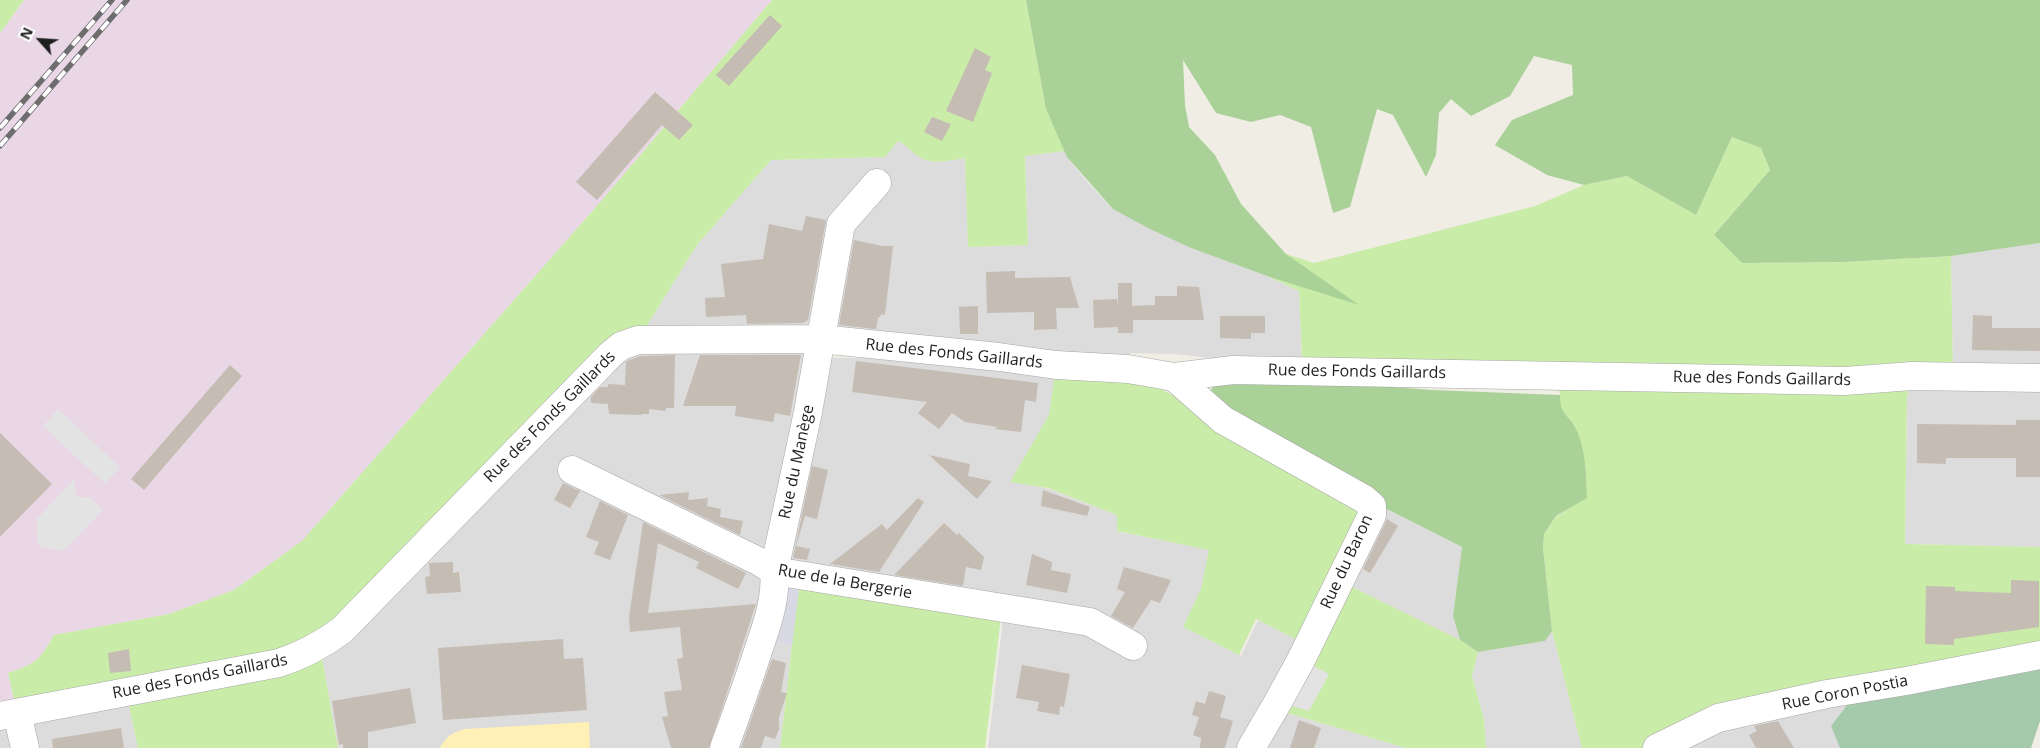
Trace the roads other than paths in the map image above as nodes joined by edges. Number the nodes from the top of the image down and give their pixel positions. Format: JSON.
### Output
{"nodes":[{"id":1,"x":876,"y":184,"type":"dead end"},
{"id":2,"x":820,"y":339,"type":"junction"},
{"id":3,"x":1174,"y":377,"type":"junction"},
{"id":4,"x":2040,"y":378,"type":"edge"},
{"id":5,"x":572,"y":470,"type":"dead end"},
{"id":6,"x":774,"y":572,"type":"junction"},
{"id":7,"x":1133,"y":646,"type":"dead end"},
{"id":8,"x":2040,"y":655,"type":"edge"},
{"id":9,"x":8,"y":714,"type":"edge"},
{"id":10,"x":25,"y":748,"type":"edge"},
{"id":11,"x":724,"y":748,"type":"edge"},
{"id":12,"x":1251,"y":748,"type":"edge"},
{"id":13,"x":1657,"y":748,"type":"edge"}],
"edges":[{"from":1,"to":2,"type":"street","name":"Rue du Manège"},
{"from":2,"to":3,"type":"street","name":"Rue des Fonds Gaillards"},
{"from":2,"to":6,"type":"street","name":"Rue du Manège"},
{"from":2,"to":9,"type":"street","name":"Rue des Fonds Gaillards"},
{"from":3,"to":4,"type":"street","name":"Rue des Fonds Gaillards"},
{"from":3,"to":12,"type":"street","name":"Rue du Baron"},
{"from":5,"to":6,"type":"street","name":"Rue de la Bergerie"},
{"from":6,"to":7,"type":"street","name":"Rue de la Bergerie"},
{"from":6,"to":11,"type":"street","name":"Rue du Manège"},
{"from":8,"to":13,"type":"street","name":"Rue Coron Postia"},
{"from":9,"to":10,"type":"street"}]}
